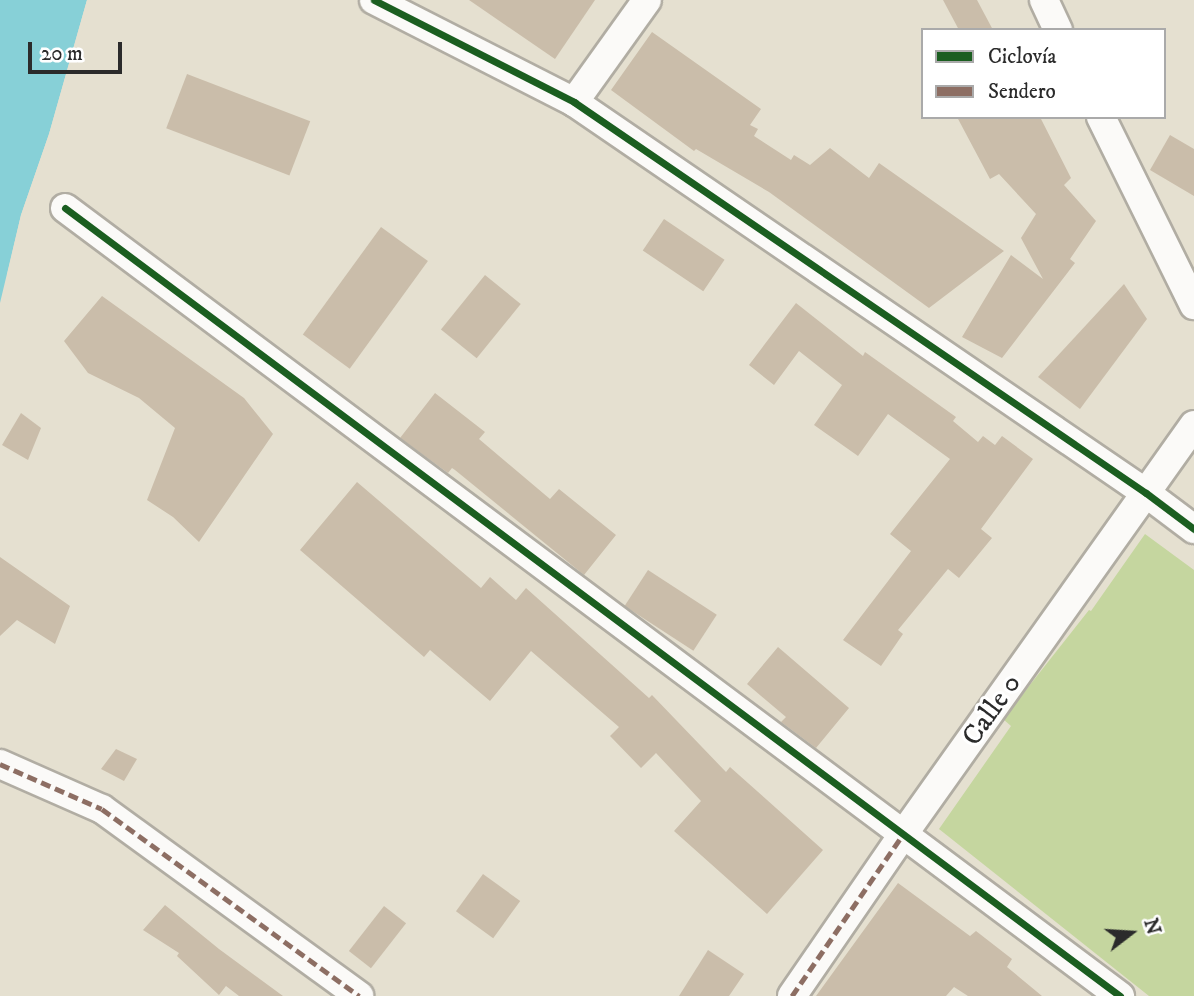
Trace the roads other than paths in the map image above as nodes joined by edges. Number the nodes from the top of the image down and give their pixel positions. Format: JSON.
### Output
{"nodes":[{"id":1,"x":374,"y":0,"type":"edge"},
{"id":2,"x":647,"y":0,"type":"edge"},
{"id":3,"x":1044,"y":0,"type":"edge"},
{"id":4,"x":1057,"y":28,"type":"edge"},
{"id":5,"x":574,"y":102,"type":"junction"},
{"id":6,"x":1102,"y":119,"type":"edge"},
{"id":7,"x":65,"y":208,"type":"dead end"},
{"id":8,"x":1194,"y":305,"type":"edge"},
{"id":9,"x":1194,"y":425,"type":"edge"},
{"id":10,"x":1146,"y":493,"type":"junction"},
{"id":11,"x":1194,"y":529,"type":"edge"},
{"id":12,"x":0,"y":764,"type":"edge"},
{"id":13,"x":902,"y":836,"type":"junction"},
{"id":14,"x":359,"y":996,"type":"edge"},
{"id":15,"x":792,"y":996,"type":"edge"},
{"id":16,"x":1120,"y":996,"type":"edge"}],
"edges":[{"from":1,"to":5,"type":"street"},
{"from":2,"to":5,"type":"street"},
{"from":3,"to":4,"type":"street"},
{"from":5,"to":10,"type":"street"},
{"from":6,"to":8,"type":"street"},
{"from":7,"to":13,"type":"street"},
{"from":9,"to":10,"type":"street","name":"Calle 0"},
{"from":10,"to":11,"type":"street"},
{"from":10,"to":13,"type":"street","name":"Calle 0"},
{"from":12,"to":14,"type":"street"},
{"from":13,"to":15,"type":"street","name":"Calle 0"},
{"from":13,"to":16,"type":"street"}]}
